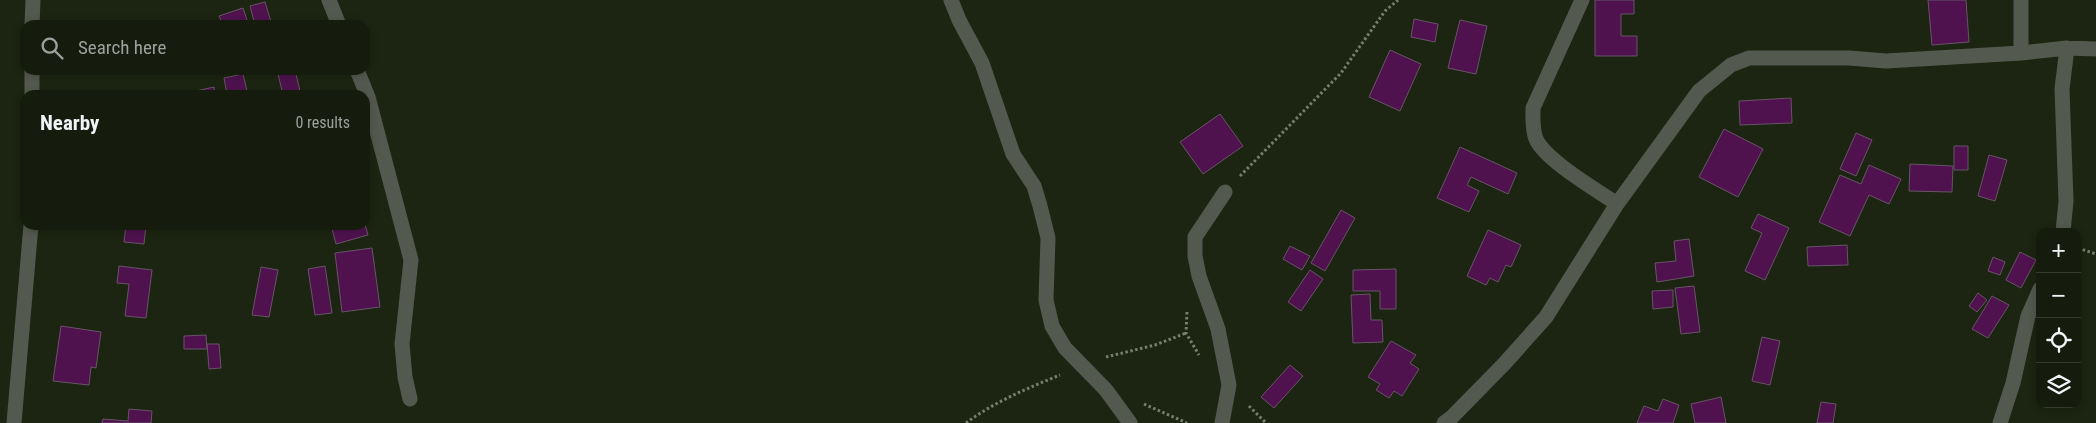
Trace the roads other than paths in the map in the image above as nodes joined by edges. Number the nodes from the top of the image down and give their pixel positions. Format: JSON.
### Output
{"nodes":[{"id":1,"x":33,"y":0,"type":"edge"},
{"id":2,"x":329,"y":0,"type":"edge"},
{"id":3,"x":951,"y":0,"type":"edge"},
{"id":4,"x":1582,"y":0,"type":"edge"},
{"id":5,"x":2021,"y":0,"type":"edge"},
{"id":6,"x":32,"y":20,"type":"edge"},
{"id":7,"x":337,"y":20,"type":"edge"},
{"id":8,"x":2067,"y":48,"type":"junction"},
{"id":9,"x":2096,"y":49,"type":"edge"},
{"id":10,"x":2021,"y":53,"type":"junction"},
{"id":11,"x":32,"y":75,"type":"edge"},
{"id":12,"x":359,"y":75,"type":"edge"},
{"id":13,"x":32,"y":90,"type":"edge"},
{"id":14,"x":364,"y":90,"type":"edge"},
{"id":15,"x":370,"y":106,"type":"edge"},
{"id":16,"x":1224,"y":192,"type":"road end"},
{"id":17,"x":1617,"y":204,"type":"junction"},
{"id":18,"x":2063,"y":228,"type":"edge"},
{"id":19,"x":31,"y":230,"type":"edge"},
{"id":20,"x":2036,"y":298,"type":"edge"},
{"id":21,"x":410,"y":399,"type":"dead end"},
{"id":22,"x":14,"y":423,"type":"edge"},
{"id":23,"x":1130,"y":423,"type":"edge"},
{"id":24,"x":1222,"y":423,"type":"edge"},
{"id":25,"x":1444,"y":423,"type":"edge"},
{"id":26,"x":2000,"y":423,"type":"edge"}],
"edges":[{"from":1,"to":6,"type":"street"},
{"from":2,"to":7,"type":"street"},
{"from":3,"to":23,"type":"street"},
{"from":4,"to":17,"type":"street"},
{"from":5,"to":10,"type":"street"},
{"from":8,"to":9,"type":"street"},
{"from":8,"to":10,"type":"street"},
{"from":8,"to":18,"type":"street"},
{"from":10,"to":17,"type":"street"},
{"from":11,"to":13,"type":"street"},
{"from":12,"to":14,"type":"street"},
{"from":15,"to":21,"type":"street"},
{"from":16,"to":24,"type":"street"},
{"from":17,"to":25,"type":"street"},
{"from":19,"to":22,"type":"street"},
{"from":20,"to":26,"type":"street"}]}
